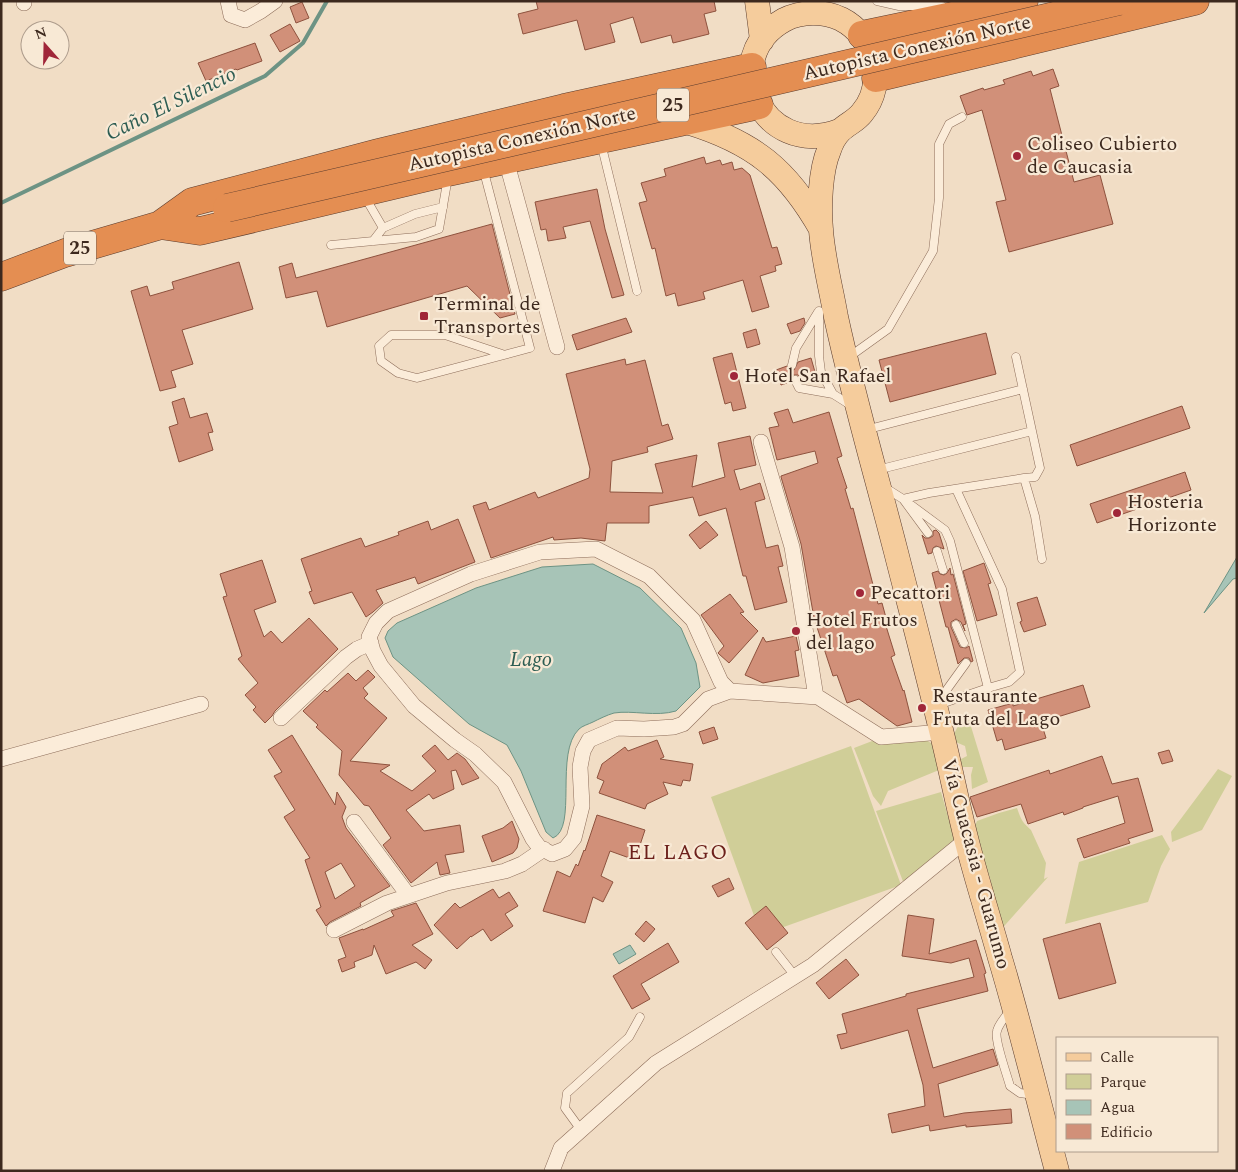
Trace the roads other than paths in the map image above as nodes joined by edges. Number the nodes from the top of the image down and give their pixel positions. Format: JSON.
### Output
{"nodes":[{"id":1,"x":228,"y":1,"type":"edge"},
{"id":2,"x":275,"y":1,"type":"edge"},
{"id":3,"x":757,"y":1,"type":"edge"},
{"id":4,"x":791,"y":1,"type":"edge"},
{"id":5,"x":876,"y":1,"type":"edge"},
{"id":6,"x":1024,"y":1,"type":"edge"},
{"id":7,"x":1119,"y":1,"type":"edge"},
{"id":8,"x":1195,"y":1,"type":"edge"},
{"id":9,"x":813,"y":13,"type":"junction"},
{"id":10,"x":962,"y":14,"type":"junction"},
{"id":11,"x":862,"y":35,"type":"junction"},
{"id":12,"x":762,"y":40,"type":"junction"},
{"id":13,"x":752,"y":67,"type":"junction"},
{"id":14,"x":876,"y":78,"type":"junction"},
{"id":15,"x":759,"y":105,"type":"junction"},
{"id":16,"x":962,"y":117,"type":"dead end"},
{"id":17,"x":687,"y":122,"type":"junction"},
{"id":18,"x":839,"y":131,"type":"junction"},
{"id":19,"x":798,"y":135,"type":"junction"},
{"id":20,"x":600,"y":139,"type":"junction"},
{"id":21,"x":494,"y":162,"type":"junction"},
{"id":22,"x":449,"y":172,"type":"junction"},
{"id":23,"x":822,"y":176,"type":"junction"},
{"id":24,"x":363,"y":193,"type":"junction"},
{"id":25,"x":443,"y":207,"type":"junction"},
{"id":26,"x":160,"y":225,"type":"junction"},
{"id":27,"x":383,"y":228,"type":"junction"},
{"id":28,"x":821,"y":229,"type":"junction"},
{"id":29,"x":374,"y":241,"type":"junction"},
{"id":30,"x":331,"y":245,"type":"dead end"},
{"id":31,"x":1,"y":277,"type":"edge"},
{"id":32,"x":637,"y":291,"type":"dead end"},
{"id":33,"x":826,"y":303,"type":"junction"},
{"id":34,"x":558,"y":347,"type":"dead end"},
{"id":35,"x":502,"y":354,"type":"junction"},
{"id":36,"x":1016,"y":357,"type":"dead end"},
{"id":37,"x":845,"y":360,"type":"junction"},
{"id":38,"x":792,"y":364,"type":"dead end"},
{"id":39,"x":795,"y":380,"type":"dead end"},
{"id":40,"x":1023,"y":388,"type":"junction"},
{"id":41,"x":833,"y":394,"type":"junction"},
{"id":42,"x":860,"y":420,"type":"junction"},
{"id":43,"x":1032,"y":431,"type":"junction"},
{"id":44,"x":761,"y":442,"type":"dead end"},
{"id":45,"x":877,"y":477,"type":"junction"},
{"id":46,"x":1024,"y":478,"type":"junction"},
{"id":47,"x":956,"y":489,"type":"junction"},
{"id":48,"x":903,"y":499,"type":"junction"},
{"id":49,"x":928,"y":533,"type":"dead end"},
{"id":50,"x":936,"y":551,"type":"dead end"},
{"id":51,"x":1042,"y":559,"type":"dead end"},
{"id":52,"x":943,"y":570,"type":"dead end"},
{"id":53,"x":956,"y":624,"type":"dead end"},
{"id":54,"x":371,"y":642,"type":"junction"},
{"id":55,"x":964,"y":642,"type":"dead end"},
{"id":56,"x":966,"y":663,"type":"dead end"},
{"id":57,"x":988,"y":688,"type":"junction"},
{"id":58,"x":730,"y":691,"type":"junction"},
{"id":59,"x":816,"y":697,"type":"junction"},
{"id":60,"x":201,"y":704,"type":"dead end"},
{"id":61,"x":935,"y":706,"type":"junction"},
{"id":62,"x":281,"y":718,"type":"dead end"},
{"id":63,"x":942,"y":732,"type":"junction"},
{"id":64,"x":1,"y":759,"type":"edge"},
{"id":65,"x":354,"y":822,"type":"dead end"},
{"id":66,"x":966,"y":840,"type":"junction"},
{"id":67,"x":544,"y":850,"type":"junction"},
{"id":68,"x":408,"y":895,"type":"junction"},
{"id":69,"x":334,"y":930,"type":"dead end"},
{"id":70,"x":776,"y":952,"type":"dead end"},
{"id":71,"x":795,"y":976,"type":"junction"},
{"id":72,"x":640,"y":1017,"type":"dead end"},
{"id":73,"x":581,"y":1130,"type":"junction"},
{"id":74,"x":552,"y":1171,"type":"edge"},
{"id":75,"x":1057,"y":1171,"type":"edge"}],
"edges":[{"from":1,"to":2,"type":"street"},
{"from":3,"to":12,"type":"main road"},
{"from":4,"to":9,"type":"main road"},
{"from":5,"to":10,"type":"lane"},
{"from":6,"to":10,"type":"highway"},
{"from":7,"to":26,"type":"highway","name":"Autopista Conexión Norte","number":"25","bridge":true},
{"from":8,"to":14,"type":"highway"},
{"from":9,"to":11,"type":"main road"},
{"from":9,"to":12,"type":"main road"},
{"from":10,"to":11,"type":"highway"},
{"from":11,"to":14,"type":"main road"},
{"from":12,"to":13,"type":"main road"},
{"from":13,"to":15,"type":"main road"},
{"from":13,"to":26,"type":"highway"},
{"from":14,"to":18,"type":"main road"},
{"from":15,"to":17,"type":"highway"},
{"from":15,"to":19,"type":"main road"},
{"from":16,"to":37,"type":"lane"},
{"from":17,"to":20,"type":"highway"},
{"from":17,"to":28,"type":"main road"},
{"from":18,"to":19,"type":"main road"},
{"from":18,"to":23,"type":"main road","name":"Vía Cuacasia - Guarumo"},
{"from":19,"to":23,"type":"main road","name":"Vía Cuacasia - Guarumo"},
{"from":20,"to":21,"type":"highway"},
{"from":20,"to":32,"type":"lane"},
{"from":21,"to":22,"type":"highway"},
{"from":21,"to":34,"type":"street"},
{"from":21,"to":35,"type":"lane"},
{"from":22,"to":24,"type":"highway"},
{"from":22,"to":25,"type":"lane"},
{"from":23,"to":28,"type":"main road","name":"Vía Cuacasia - Guarumo"},
{"from":24,"to":26,"type":"highway"},
{"from":24,"to":27,"type":"lane"},
{"from":25,"to":27,"type":"lane"},
{"from":25,"to":29,"type":"lane"},
{"from":26,"to":31,"type":"highway","number":"25"},
{"from":27,"to":29,"type":"lane"},
{"from":28,"to":33,"type":"main road","name":"Vía Cuacasia - Guarumo"},
{"from":29,"to":30,"type":"lane"},
{"from":33,"to":37,"type":"main road","name":"Vía Cuacasia - Guarumo"},
{"from":33,"to":38,"type":"lane"},
{"from":33,"to":41,"type":"lane"},
{"from":35,"to":35,"type":"lane"},
{"from":36,"to":40,"type":"lane"},
{"from":37,"to":42,"type":"main road","name":"Vía Cuacasia - Guarumo"},
{"from":39,"to":41,"type":"lane"},
{"from":40,"to":42,"type":"lane"},
{"from":40,"to":43,"type":"lane"},
{"from":41,"to":42,"type":"lane"},
{"from":42,"to":45,"type":"main road","name":"Vía Cuacasia - Guarumo"},
{"from":43,"to":45,"type":"lane"},
{"from":43,"to":46,"type":"lane"},
{"from":44,"to":59,"type":"street"},
{"from":45,"to":48,"type":"lane"},
{"from":45,"to":61,"type":"main road","name":"Vía Cuacasia - Guarumo"},
{"from":46,"to":47,"type":"lane"},
{"from":46,"to":51,"type":"lane"},
{"from":47,"to":48,"type":"lane"},
{"from":47,"to":57,"type":"lane"},
{"from":48,"to":49,"type":"lane"},
{"from":48,"to":57,"type":"lane"},
{"from":50,"to":52,"type":"lane"},
{"from":53,"to":55,"type":"lane"},
{"from":54,"to":58,"type":"street"},
{"from":54,"to":62,"type":"street"},
{"from":54,"to":67,"type":"street"},
{"from":56,"to":61,"type":"lane"},
{"from":57,"to":61,"type":"lane"},
{"from":58,"to":59,"type":"street"},
{"from":58,"to":67,"type":"street"},
{"from":59,"to":63,"type":"street"},
{"from":60,"to":64,"type":"street"},
{"from":61,"to":63,"type":"main road","name":"Vía Cuacasia - Guarumo"},
{"from":63,"to":66,"type":"main road","name":"Vía Cuacasia - Guarumo"},
{"from":65,"to":68,"type":"street"},
{"from":66,"to":71,"type":"street"},
{"from":66,"to":75,"type":"main road","name":"Vía Cuacasia - Guarumo"},
{"from":67,"to":68,"type":"street"},
{"from":68,"to":69,"type":"street"},
{"from":70,"to":71,"type":"lane"},
{"from":71,"to":73,"type":"street"},
{"from":72,"to":73,"type":"lane"},
{"from":73,"to":74,"type":"street"}]}
